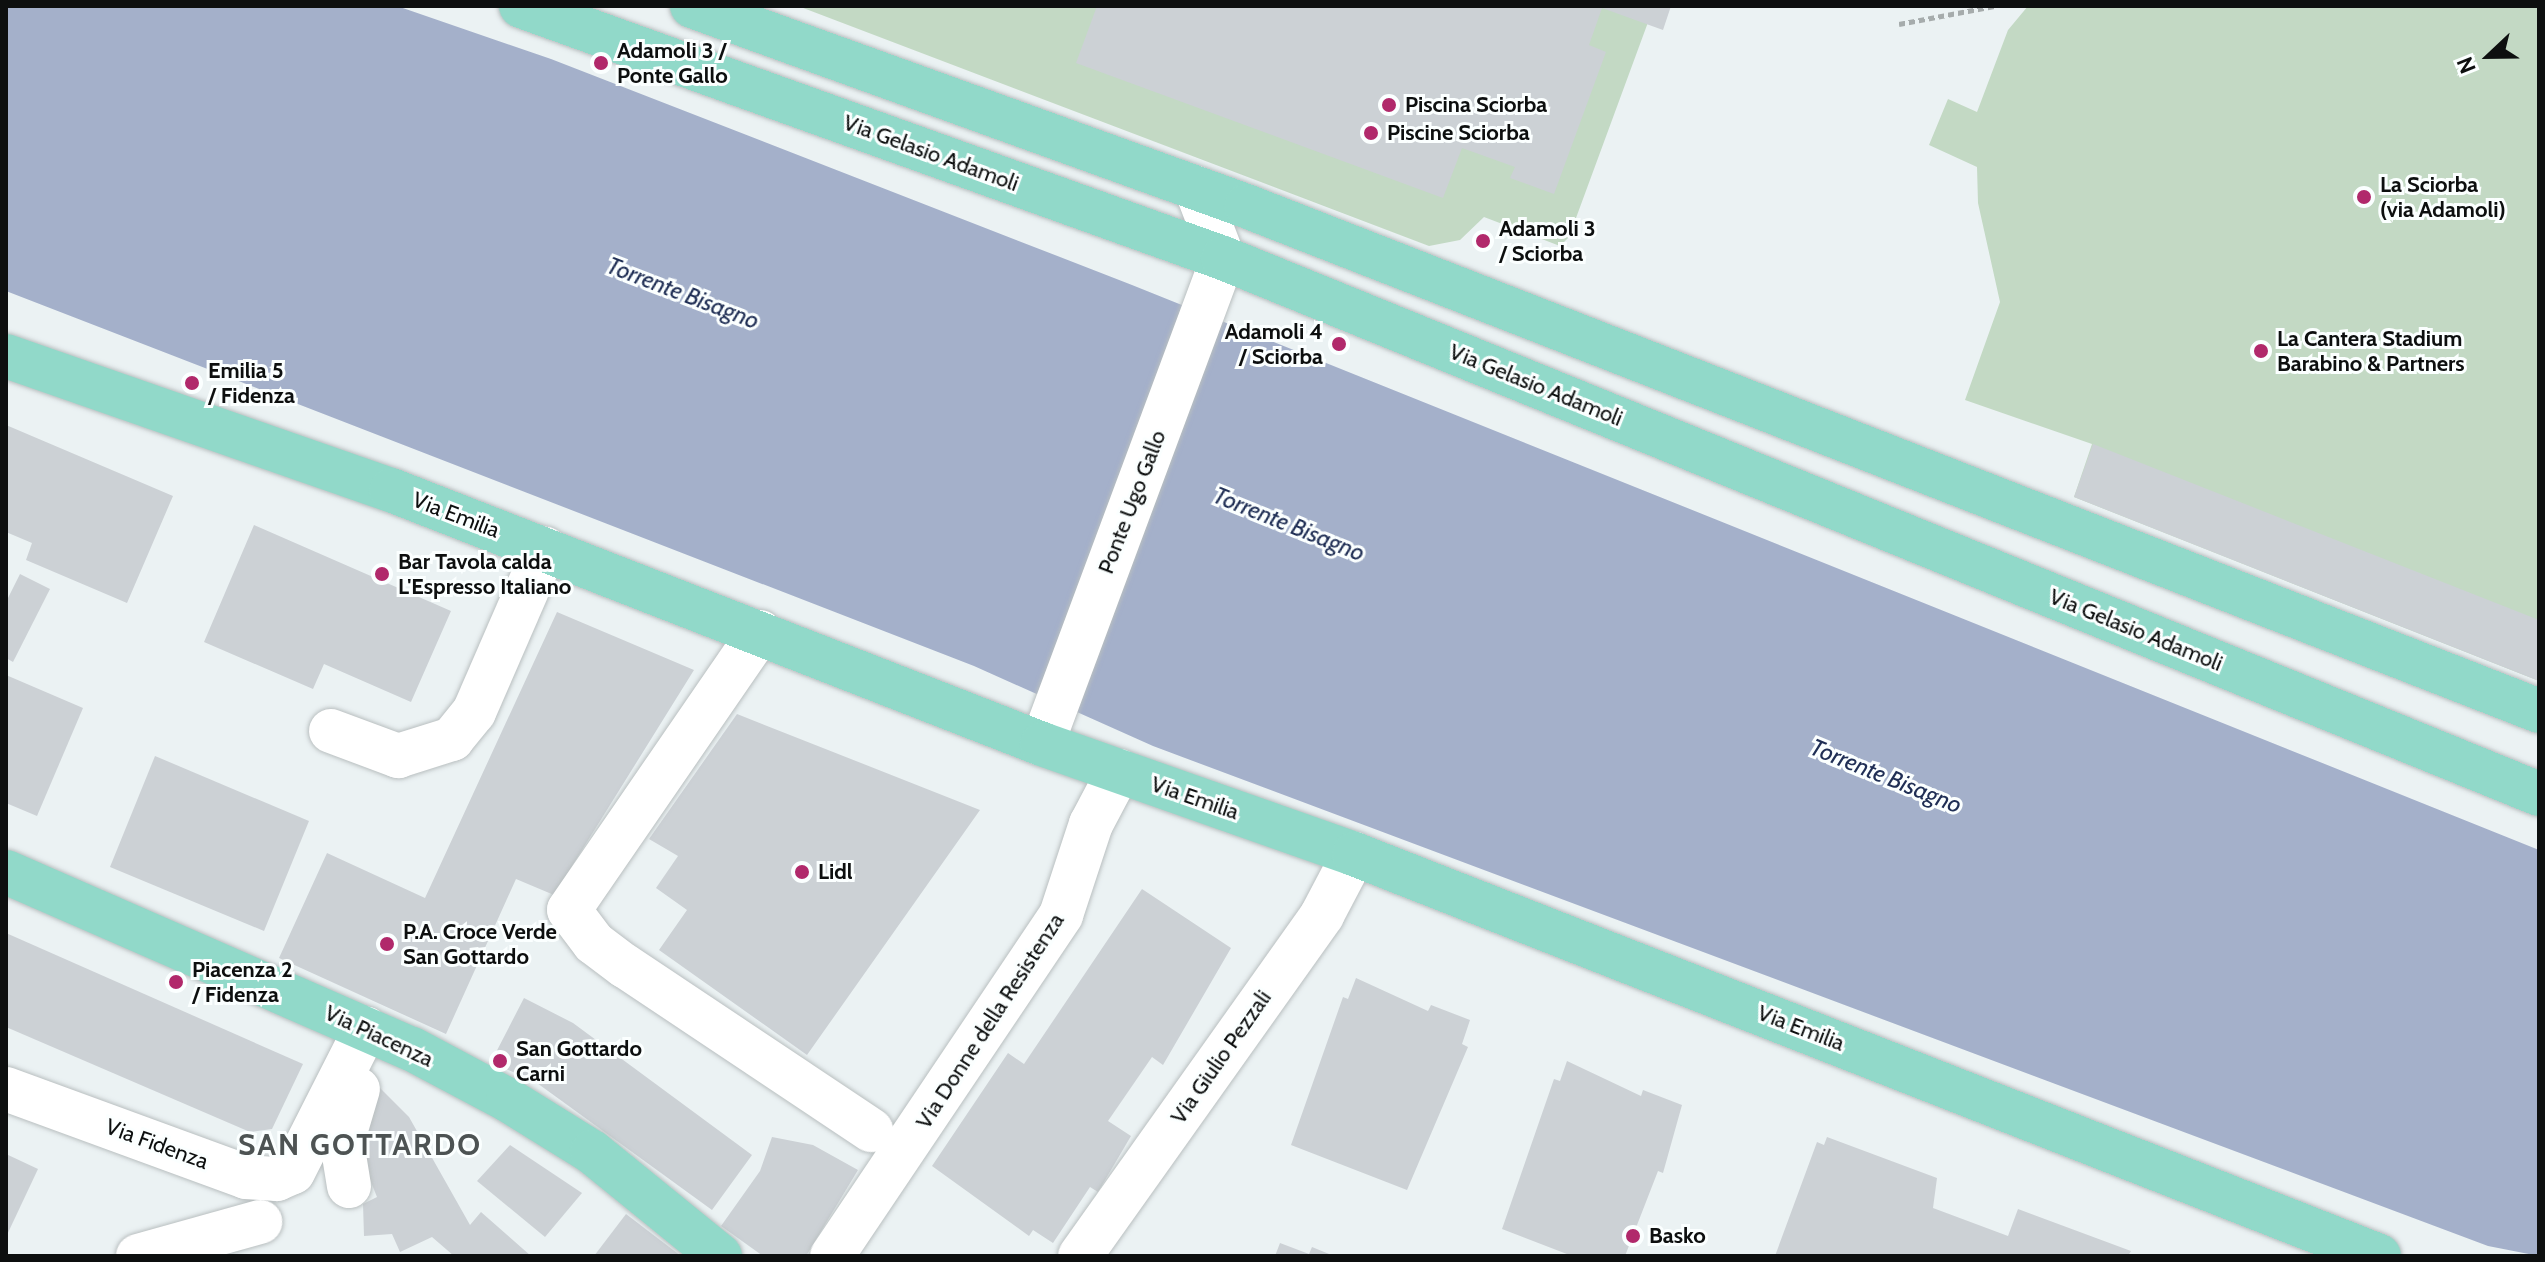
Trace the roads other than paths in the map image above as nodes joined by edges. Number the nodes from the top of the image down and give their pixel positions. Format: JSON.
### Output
{"nodes":[{"id":1,"x":521,"y":6,"type":"edge"},
{"id":2,"x":692,"y":6,"type":"edge"},
{"id":3,"x":746,"y":18,"type":"edge"},
{"id":4,"x":1196,"y":188,"type":"junction"},
{"id":5,"x":1217,"y":275,"type":"junction"},
{"id":6,"x":6,"y":356,"type":"edge"},
{"id":7,"x":545,"y":549,"type":"junction"},
{"id":8,"x":760,"y":632,"type":"junction"},
{"id":9,"x":2539,"y":711,"type":"edge"},
{"id":10,"x":1048,"y":728,"type":"junction"},
{"id":11,"x":331,"y":731,"type":"dead end"},
{"id":12,"x":1119,"y":771,"type":"junction"},
{"id":13,"x":2539,"y":794,"type":"edge"},
{"id":14,"x":1354,"y":854,"type":"junction"},
{"id":15,"x":6,"y":872,"type":"edge"},
{"id":16,"x":376,"y":1033,"type":"junction"},
{"id":17,"x":6,"y":1089,"type":"edge"},
{"id":18,"x":871,"y":1130,"type":"dead end"},
{"id":19,"x":349,"y":1186,"type":"dead end"},
{"id":20,"x":260,"y":1222,"type":"dead end"},
{"id":21,"x":138,"y":1256,"type":"edge"},
{"id":22,"x":720,"y":1256,"type":"edge"},
{"id":23,"x":832,"y":1256,"type":"edge"},
{"id":24,"x":1080,"y":1256,"type":"edge"},
{"id":25,"x":2379,"y":1256,"type":"edge"}],
"edges":[{"from":1,"to":5,"type":"main road","name":"Via Gelasio Adamoli"},
{"from":2,"to":3,"type":"main road"},
{"from":3,"to":4,"type":"main road"},
{"from":4,"to":5,"type":"street"},
{"from":4,"to":9,"type":"main road"},
{"from":5,"to":10,"type":"street","name":"Ponte Ugo Gallo"},
{"from":5,"to":13,"type":"main road","name":"Via Gelasio Adamoli"},
{"from":6,"to":7,"type":"main road","name":"Via Emilia"},
{"from":7,"to":8,"type":"main road","name":"Via Emilia"},
{"from":7,"to":11,"type":"street"},
{"from":8,"to":10,"type":"main road","name":"Via Emilia"},
{"from":8,"to":18,"type":"street"},
{"from":10,"to":12,"type":"main road","name":"Via Emilia"},
{"from":12,"to":14,"type":"main road","name":"Via Emilia"},
{"from":12,"to":23,"type":"street","name":"Via Donne della Resistenza"},
{"from":14,"to":24,"type":"street","name":"Via Giulio Pezzali"},
{"from":14,"to":25,"type":"main road","name":"Via Emilia"},
{"from":15,"to":16,"type":"main road","name":"Via Piacenza"},
{"from":16,"to":17,"type":"street","name":"Via Fidenza"},
{"from":16,"to":19,"type":"street"},
{"from":16,"to":22,"type":"main road","name":"Via Piacenza"},
{"from":20,"to":21,"type":"street"}]}
